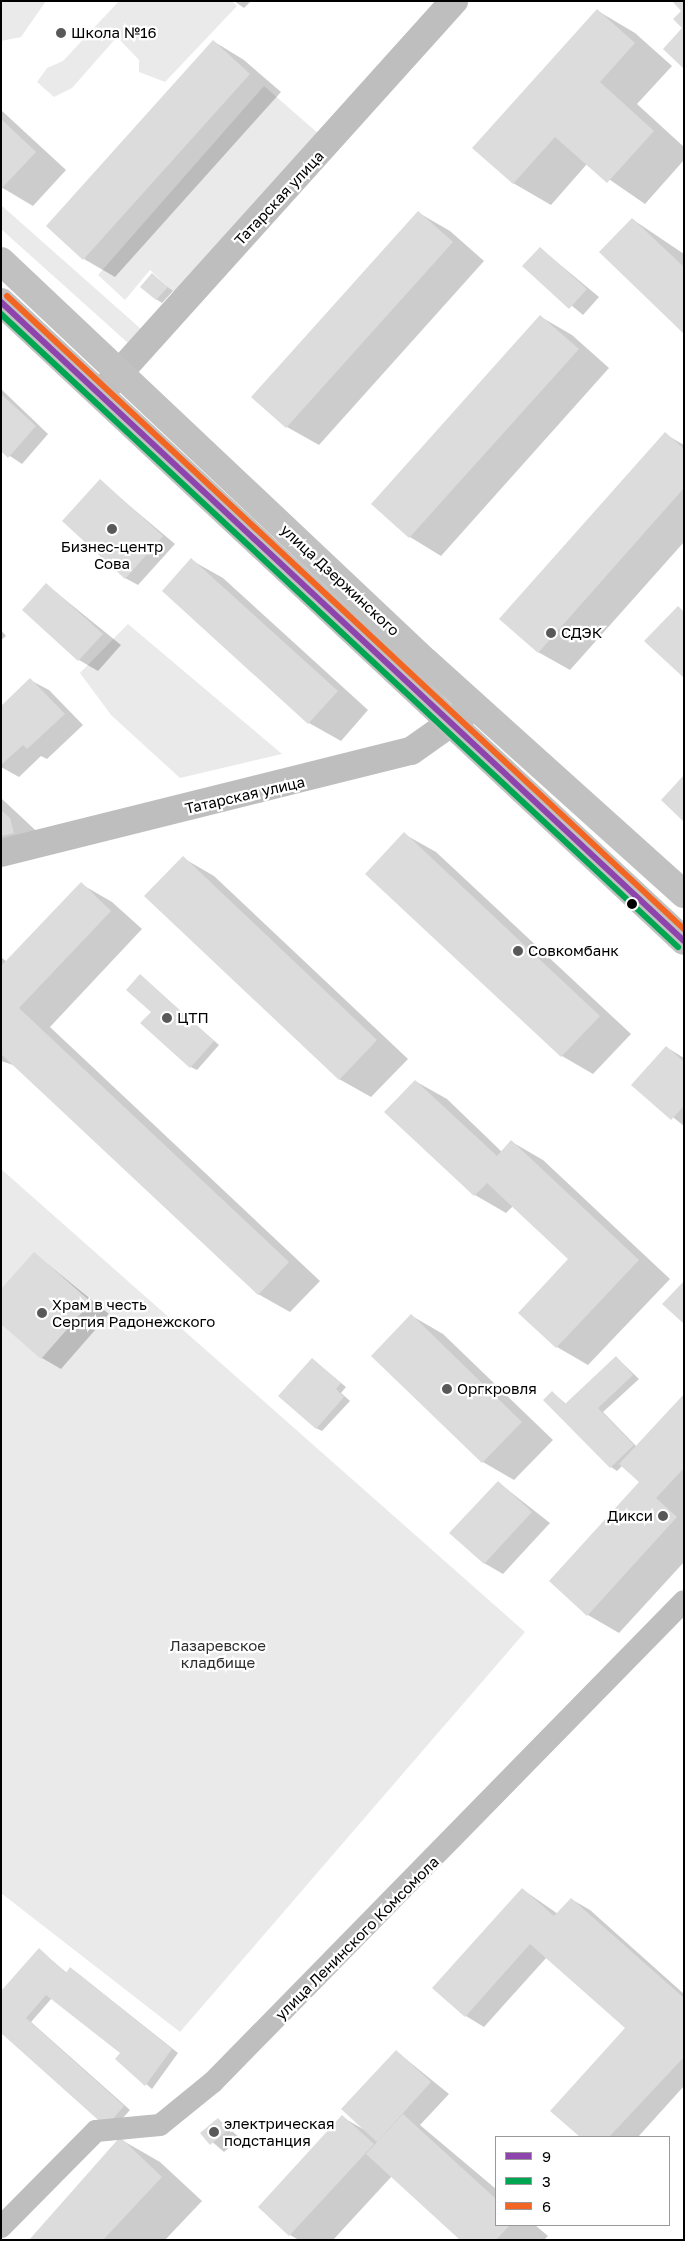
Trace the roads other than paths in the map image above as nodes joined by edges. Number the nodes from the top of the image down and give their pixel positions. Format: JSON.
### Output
{"nodes":[{"id":1,"x":454,"y":1,"type":"edge"},
{"id":2,"x":1,"y":261,"type":"edge"},
{"id":3,"x":1,"y":302,"type":"edge"},
{"id":4,"x":121,"y":370,"type":"junction"},
{"id":5,"x":101,"y":393,"type":"junction"},
{"id":6,"x":474,"y":705,"type":"junction"},
{"id":7,"x":451,"y":724,"type":"junction"},
{"id":8,"x":1,"y":853,"type":"edge"},
{"id":9,"x":684,"y":894,"type":"edge"},
{"id":10,"x":684,"y":941,"type":"edge"},
{"id":11,"x":684,"y":1601,"type":"edge"},
{"id":12,"x":1,"y":2227,"type":"edge"}],
"edges":[{"from":1,"to":4,"type":"street","name":"Татарская улица"},
{"from":2,"to":4,"type":"main road","name":"улица Дзержинского"},
{"from":3,"to":5,"type":"main road","name":"улица Дзержинского"},
{"from":4,"to":5,"type":"street","name":"Татарская улица"},
{"from":4,"to":6,"type":"main road","name":"улица Дзержинского"},
{"from":5,"to":7,"type":"main road","name":"улица Дзержинского"},
{"from":6,"to":7,"type":"street","name":"Татарская улица"},
{"from":6,"to":9,"type":"main road","name":"улица Дзержинского"},
{"from":7,"to":8,"type":"street","name":"Татарская улица"},
{"from":7,"to":10,"type":"main road","name":"улица Дзержинского"},
{"from":11,"to":12,"type":"street","name":"улица Ленинского Комсомола"}]}
